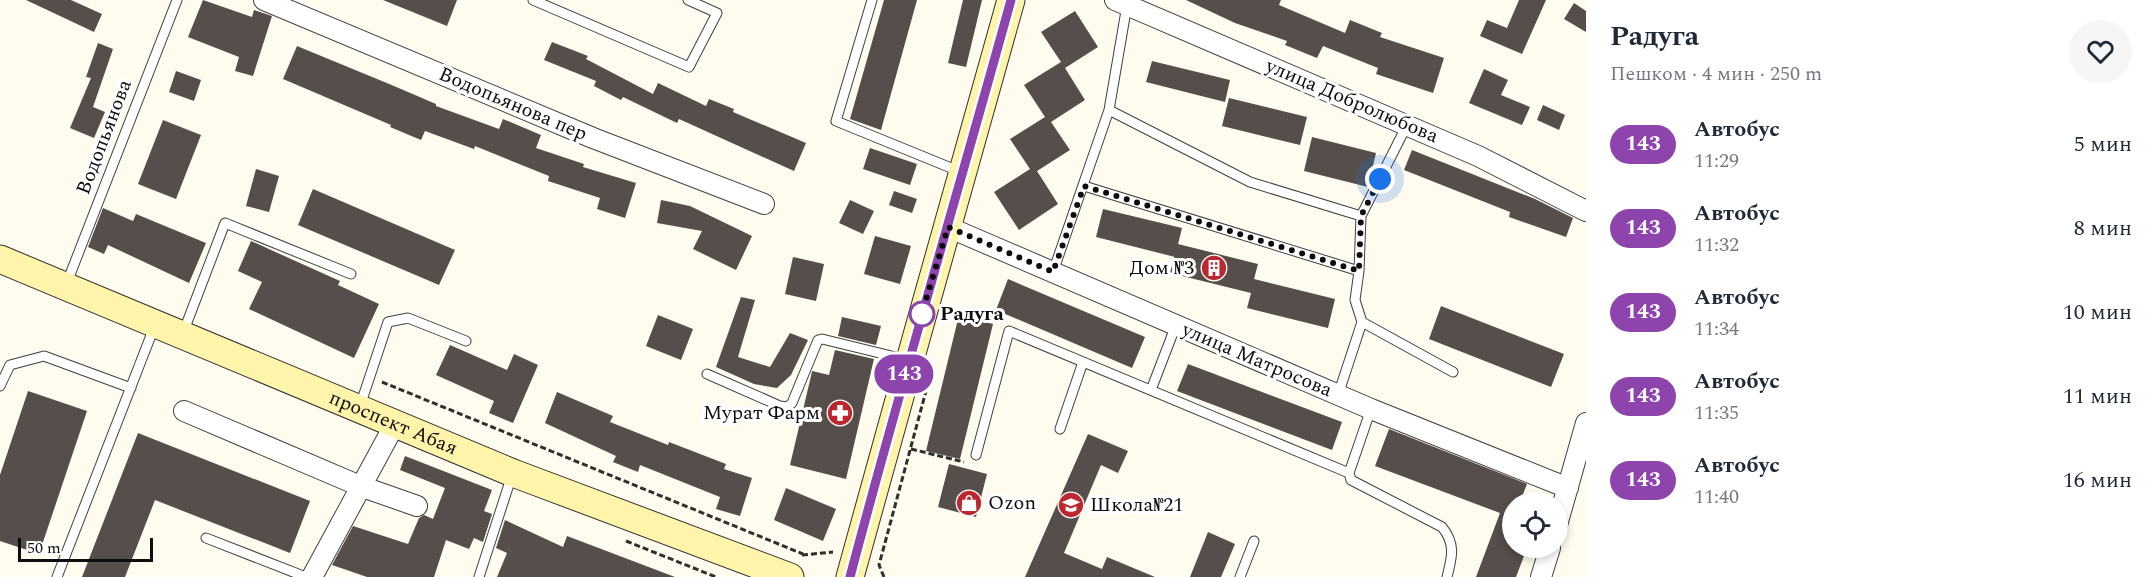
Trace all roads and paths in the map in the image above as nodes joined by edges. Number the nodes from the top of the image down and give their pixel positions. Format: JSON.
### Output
{"nodes":[{"id":1,"x":177,"y":0,"type":"edge"},
{"id":2,"x":264,"y":0,"type":"edge"},
{"id":3,"x":533,"y":0,"type":"edge"},
{"id":4,"x":688,"y":0,"type":"edge"},
{"id":5,"x":872,"y":0,"type":"edge"},
{"id":6,"x":1011,"y":0,"type":"edge"},
{"id":7,"x":1121,"y":2,"type":"edge"},
{"id":8,"x":1109,"y":110,"type":"junction"},
{"id":9,"x":1407,"y":124,"type":"junction"},
{"id":10,"x":963,"y":173,"type":"junction"},
{"id":11,"x":1084,"y":186,"type":"junction"},
{"id":12,"x":764,"y":204,"type":"dead end"},
{"id":13,"x":1586,"y":211,"type":"edge"},
{"id":14,"x":1361,"y":216,"type":"junction"},
{"id":15,"x":948,"y":227,"type":"junction"},
{"id":16,"x":0,"y":259,"type":"edge"},
{"id":17,"x":1359,"y":271,"type":"junction"},
{"id":18,"x":1053,"y":272,"type":"junction"},
{"id":19,"x":351,"y":274,"type":"dead end"},
{"id":20,"x":65,"y":287,"type":"junction"},
{"id":21,"x":1362,"y":322,"type":"junction"},
{"id":22,"x":156,"y":324,"type":"junction"},
{"id":23,"x":1176,"y":325,"type":"junction"},
{"id":24,"x":182,"y":335,"type":"junction"},
{"id":25,"x":466,"y":341,"type":"dead end"},
{"id":26,"x":908,"y":360,"type":"junction"},
{"id":27,"x":1083,"y":362,"type":"junction"},
{"id":28,"x":1453,"y":372,"type":"dead end"},
{"id":29,"x":707,"y":374,"type":"dead end"},
{"id":30,"x":369,"y":377,"type":"junction"},
{"id":31,"x":0,"y":386,"type":"edge"},
{"id":32,"x":130,"y":388,"type":"junction"},
{"id":33,"x":1151,"y":390,"type":"junction"},
{"id":34,"x":1338,"y":395,"type":"junction"},
{"id":35,"x":359,"y":408,"type":"junction"},
{"id":36,"x":1371,"y":409,"type":"junction"},
{"id":37,"x":184,"y":411,"type":"dead end"},
{"id":38,"x":1586,"y":423,"type":"edge"},
{"id":39,"x":395,"y":424,"type":"junction"},
{"id":40,"x":1060,"y":429,"type":"dead end"},
{"id":41,"x":1583,"y":448,"type":"edge"},
{"id":42,"x":911,"y":449,"type":"dead end"},
{"id":43,"x":976,"y":455,"type":"joint"},
{"id":44,"x":513,"y":473,"type":"junction"},
{"id":45,"x":1349,"y":473,"type":"junction"},
{"id":46,"x":360,"y":486,"type":"junction"},
{"id":47,"x":1568,"y":488,"type":"junction"},
{"id":48,"x":1567,"y":492,"type":"edge"},
{"id":49,"x":417,"y":506,"type":"dead end"},
{"id":50,"x":206,"y":538,"type":"dead end"},
{"id":51,"x":1254,"y":541,"type":"dead end"},
{"id":52,"x":884,"y":546,"type":"dead end"},
{"id":53,"x":803,"y":554,"type":"dead end"},
{"id":54,"x":1547,"y":558,"type":"edge"},
{"id":55,"x":57,"y":577,"type":"edge"},
{"id":56,"x":306,"y":577,"type":"edge"},
{"id":57,"x":312,"y":577,"type":"edge"},
{"id":58,"x":479,"y":577,"type":"edge"},
{"id":59,"x":790,"y":577,"type":"edge"},
{"id":60,"x":850,"y":577,"type":"edge"},
{"id":61,"x":884,"y":577,"type":"edge"},
{"id":62,"x":1240,"y":577,"type":"edge"},
{"id":63,"x":1447,"y":577,"type":"edge"},
{"id":64,"x":1541,"y":577,"type":"edge"}],
"edges":[{"from":1,"to":20,"type":"lane","name":"Водопьянова"},
{"from":2,"to":12,"type":"street","name":"Водопьянова пер"},
{"from":3,"to":4,"type":"lane"},
{"from":5,"to":10,"type":"lane"},
{"from":6,"to":10,"type":"main road"},
{"from":7,"to":8,"type":"lane"},
{"from":7,"to":9,"type":"street","name":"улица Добролюбова"},
{"from":8,"to":11,"type":"lane"},
{"from":8,"to":14,"type":"lane"},
{"from":9,"to":13,"type":"street","name":"улица Добролюбова"},
{"from":9,"to":14,"type":"lane"},
{"from":10,"to":15,"type":"main road"},
{"from":11,"to":17,"type":"lane"},
{"from":11,"to":18,"type":"lane"},
{"from":14,"to":17,"type":"lane"},
{"from":15,"to":18,"type":"street","name":"улица Матросова"},
{"from":15,"to":26,"type":"main road"},
{"from":16,"to":20,"type":"main road","name":"проспект Абая"},
{"from":17,"to":21,"type":"lane"},
{"from":18,"to":23,"type":"street","name":"улица Матросова"},
{"from":19,"to":24,"type":"lane"},
{"from":20,"to":22,"type":"main road","name":"проспект Абая"},
{"from":21,"to":28,"type":"lane"},
{"from":21,"to":34,"type":"lane"},
{"from":22,"to":24,"type":"main road","name":"проспект Абая"},
{"from":22,"to":32,"type":"lane"},
{"from":23,"to":33,"type":"lane"},
{"from":23,"to":34,"type":"street","name":"улица Матросова"},
{"from":24,"to":35,"type":"main road","name":"проспект Абая"},
{"from":25,"to":30,"type":"lane"},
{"from":26,"to":29,"type":"lane"},
{"from":26,"to":60,"type":"main road"},
{"from":27,"to":33,"type":"lane"},
{"from":27,"to":40,"type":"lane"},
{"from":27,"to":43,"type":"lane"},
{"from":30,"to":35,"type":"lane"},
{"from":30,"to":53,"type":"path"},
{"from":31,"to":32,"type":"lane"},
{"from":32,"to":55,"type":"lane"},
{"from":33,"to":45,"type":"lane"},
{"from":34,"to":36,"type":"street","name":"улица Матросова"},
{"from":35,"to":39,"type":"main road","name":"проспект Абая"},
{"from":36,"to":45,"type":"lane"},
{"from":36,"to":47,"type":"street","name":"улица Матросова"},
{"from":37,"to":46,"type":"street"},
{"from":38,"to":41,"type":"street"},
{"from":39,"to":44,"type":"main road","name":"проспект Абая"},
{"from":39,"to":46,"type":"street"},
{"from":41,"to":47,"type":"street"},
{"from":42,"to":43,"type":"path"},
{"from":44,"to":58,"type":"lane"},
{"from":44,"to":59,"type":"main road","name":"проспект Абая"},
{"from":45,"to":63,"type":"lane"},
{"from":46,"to":49,"type":"street"},
{"from":46,"to":57,"type":"street"},
{"from":47,"to":48,"type":"street"},
{"from":50,"to":56,"type":"lane"},
{"from":51,"to":62,"type":"lane"},
{"from":52,"to":61,"type":"path"},
{"from":54,"to":64,"type":"street"}]}
